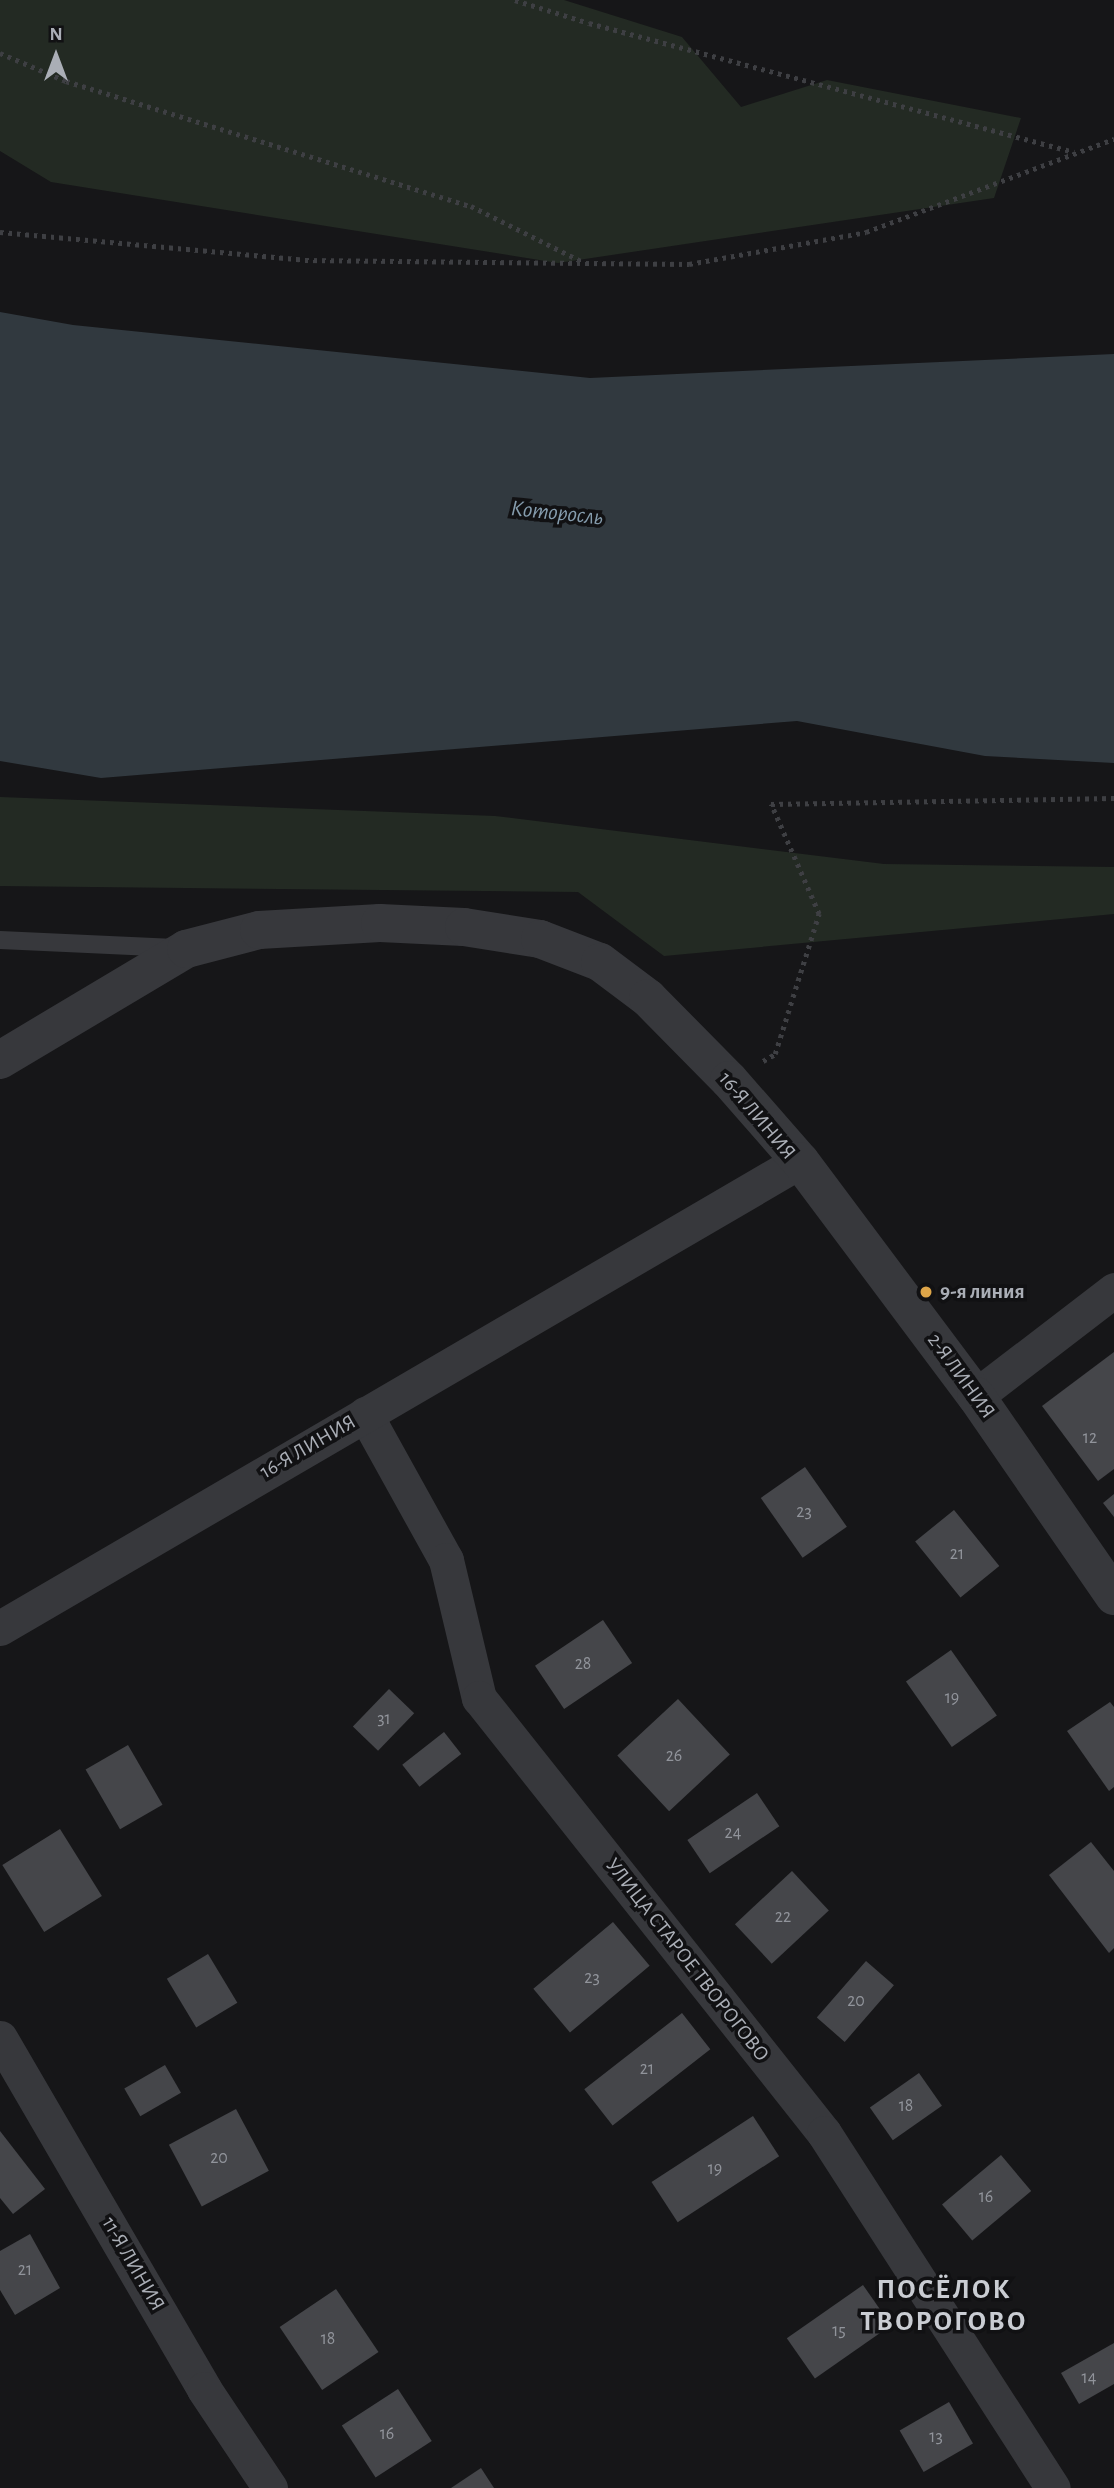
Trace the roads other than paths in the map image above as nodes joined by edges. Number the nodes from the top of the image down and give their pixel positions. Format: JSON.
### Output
{"nodes":[{"id":1,"x":0,"y":940,"type":"edge"},
{"id":2,"x":186,"y":949,"type":"junction"},
{"id":3,"x":0,"y":1060,"type":"edge"},
{"id":4,"x":800,"y":1161,"type":"junction"},
{"id":5,"x":1114,"y":1290,"type":"edge"},
{"id":6,"x":976,"y":1395,"type":"junction"},
{"id":7,"x":365,"y":1414,"type":"junction"},
{"id":8,"x":1114,"y":1596,"type":"edge"},
{"id":9,"x":0,"y":1628,"type":"edge"},
{"id":10,"x":0,"y":2038,"type":"edge"},
{"id":11,"x":270,"y":2488,"type":"edge"},
{"id":12,"x":1053,"y":2488,"type":"edge"}],
"edges":[{"from":1,"to":2,"type":"lane"},
{"from":2,"to":3,"type":"street","name":"16-Я ЛИНИЯ"},
{"from":2,"to":4,"type":"street","name":"16-Я ЛИНИЯ"},
{"from":4,"to":6,"type":"street","name":"2-Я ЛИНИЯ"},
{"from":4,"to":7,"type":"street","name":"16-Я ЛИНИЯ"},
{"from":5,"to":6,"type":"street"},
{"from":6,"to":8,"type":"street","name":"2-Я ЛИНИЯ"},
{"from":7,"to":9,"type":"street","name":"16-Я ЛИНИЯ"},
{"from":7,"to":12,"type":"street","name":"УЛИЦА СТАРОЕ ТВОРОГОВО"},
{"from":10,"to":11,"type":"street","name":"11-Я ЛИНИЯ"}]}
